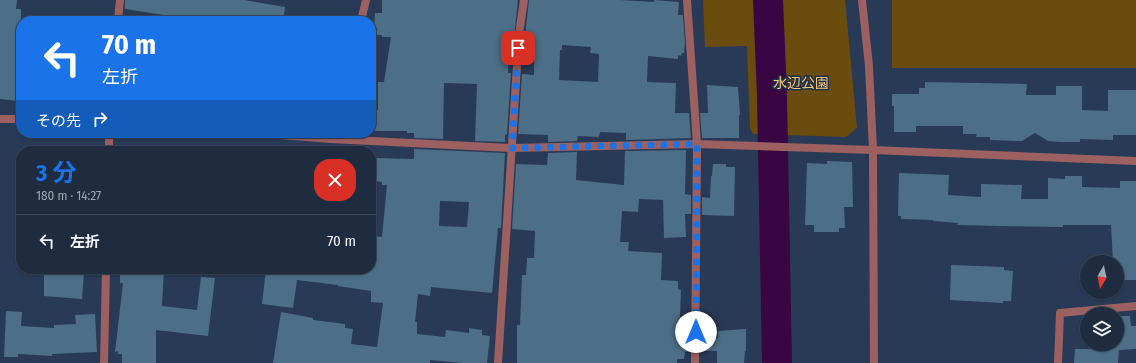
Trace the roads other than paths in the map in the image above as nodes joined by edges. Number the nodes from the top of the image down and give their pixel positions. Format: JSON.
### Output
{"nodes":[{"id":1,"x":120,"y":0,"type":"edge"},
{"id":2,"x":366,"y":0,"type":"edge"},
{"id":3,"x":524,"y":0,"type":"edge"},
{"id":4,"x":687,"y":0,"type":"edge"},
{"id":5,"x":862,"y":0,"type":"edge"},
{"id":6,"x":118,"y":16,"type":"edge"},
{"id":7,"x":362,"y":16,"type":"edge"},
{"id":8,"x":0,"y":119,"type":"edge"},
{"id":9,"x":16,"y":120,"type":"edge"},
{"id":10,"x":362,"y":138,"type":"edge"},
{"id":11,"x":697,"y":144,"type":"junction"},
{"id":12,"x":512,"y":148,"type":"junction"},
{"id":13,"x":873,"y":150,"type":"junction"},
{"id":14,"x":1136,"y":161,"type":"edge"},
{"id":15,"x":106,"y":274,"type":"edge"},
{"id":16,"x":1136,"y":306,"type":"edge"},
{"id":17,"x":104,"y":363,"type":"edge"},
{"id":18,"x":498,"y":363,"type":"edge"},
{"id":19,"x":695,"y":363,"type":"edge"},
{"id":20,"x":874,"y":363,"type":"edge"},
{"id":21,"x":1058,"y":363,"type":"edge"}],
"edges":[{"from":1,"to":6,"type":"street"},
{"from":2,"to":7,"type":"street"},
{"from":3,"to":12,"type":"street"},
{"from":4,"to":11,"type":"street"},
{"from":5,"to":13,"type":"street"},
{"from":8,"to":9,"type":"street"},
{"from":10,"to":12,"type":"street"},
{"from":11,"to":12,"type":"street"},
{"from":11,"to":13,"type":"street"},
{"from":11,"to":19,"type":"street"},
{"from":12,"to":18,"type":"street"},
{"from":13,"to":14,"type":"street"},
{"from":13,"to":20,"type":"street"},
{"from":15,"to":17,"type":"street"},
{"from":16,"to":21,"type":"street"}]}
